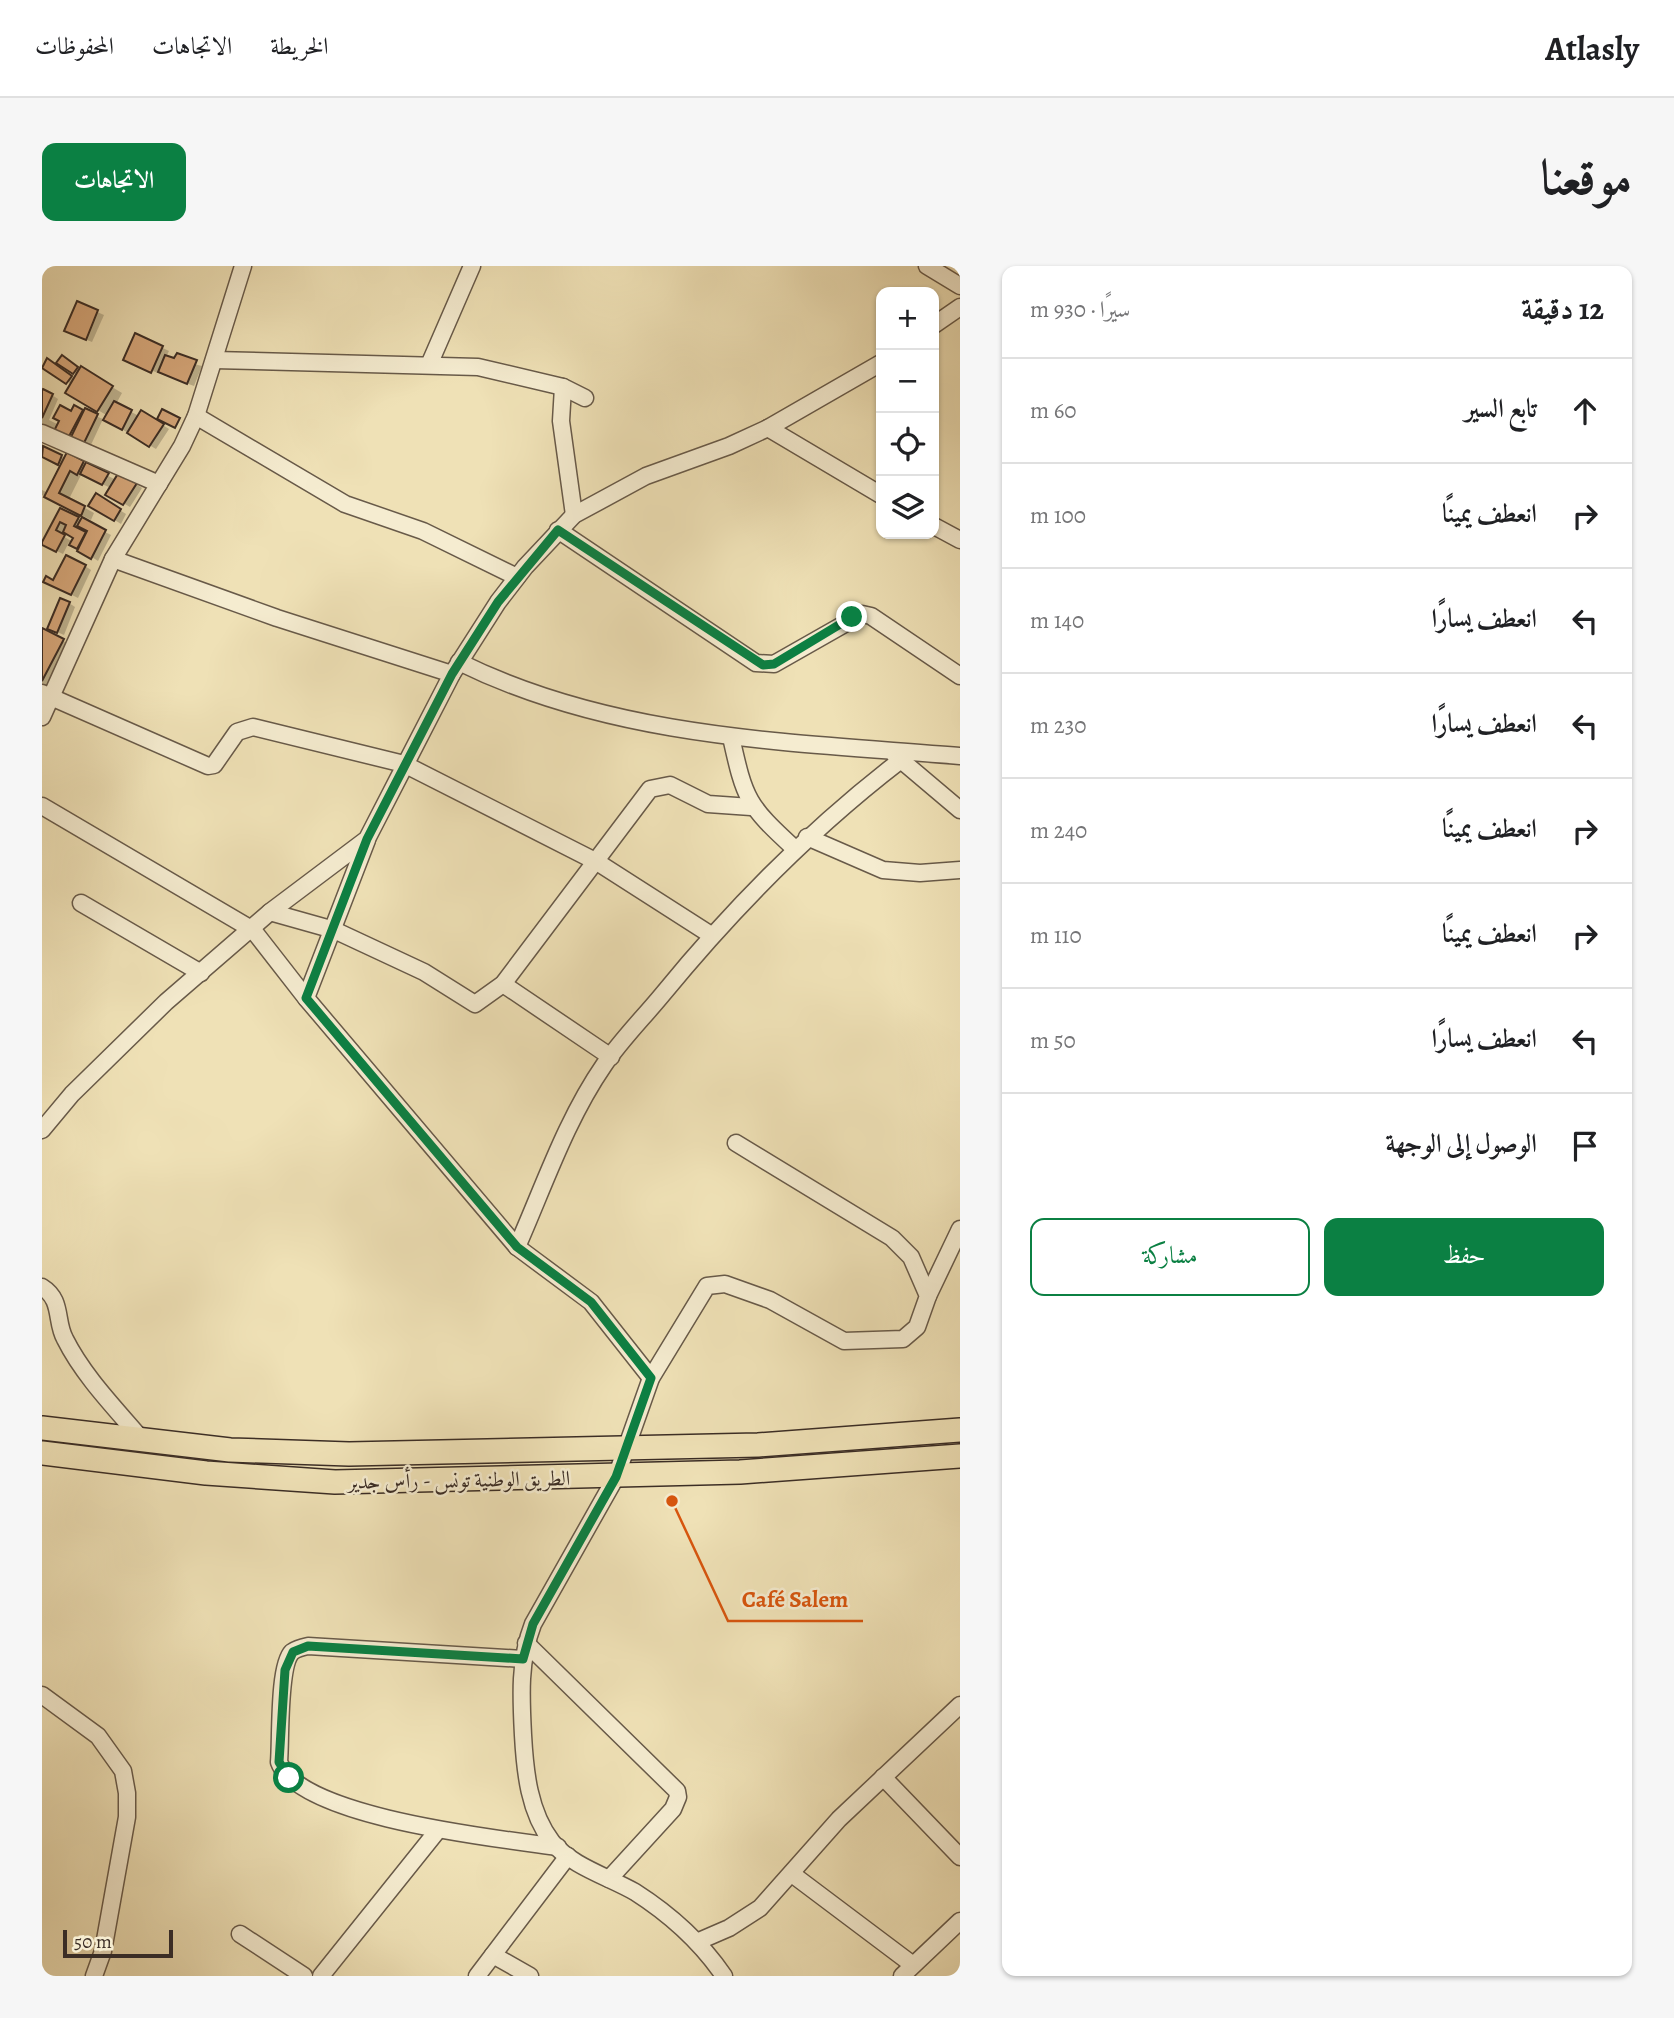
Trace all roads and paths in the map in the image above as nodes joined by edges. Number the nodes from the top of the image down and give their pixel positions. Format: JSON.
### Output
{"nodes":[{"id":1,"x":243,"y":266,"type":"edge"},
{"id":2,"x":472,"y":266,"type":"edge"},
{"id":3,"x":927,"y":266,"type":"edge"},
{"id":4,"x":960,"y":286,"type":"edge"},
{"id":5,"x":960,"y":307,"type":"edge"},
{"id":6,"x":939,"y":322,"type":"edge"},
{"id":7,"x":214,"y":360,"type":"junction"},
{"id":8,"x":429,"y":365,"type":"junction"},
{"id":9,"x":876,"y":366,"type":"edge"},
{"id":10,"x":563,"y":387,"type":"junction"},
{"id":11,"x":585,"y":397,"type":"dead end"},
{"id":12,"x":196,"y":416,"type":"junction"},
{"id":13,"x":768,"y":428,"type":"junction"},
{"id":14,"x":42,"y":433,"type":"edge"},
{"id":15,"x":159,"y":484,"type":"junction"},
{"id":16,"x":876,"y":492,"type":"edge"},
{"id":17,"x":574,"y":515,"type":"junction"},
{"id":18,"x":939,"y":529,"type":"edge"},
{"id":19,"x":558,"y":530,"type":"junction"},
{"id":20,"x":960,"y":540,"type":"edge"},
{"id":21,"x":113,"y":559,"type":"junction"},
{"id":22,"x":517,"y":577,"type":"junction"},
{"id":23,"x":455,"y":668,"type":"junction"},
{"id":24,"x":960,"y":676,"type":"edge"},
{"id":25,"x":46,"y":695,"type":"edge"},
{"id":26,"x":42,"y":717,"type":"edge"},
{"id":27,"x":731,"y":737,"type":"junction"},
{"id":28,"x":896,"y":755,"type":"junction"},
{"id":29,"x":960,"y":755,"type":"edge"},
{"id":30,"x":404,"y":764,"type":"junction"},
{"id":31,"x":42,"y":806,"type":"edge"},
{"id":32,"x":751,"y":807,"type":"junction"},
{"id":33,"x":960,"y":810,"type":"edge"},
{"id":34,"x":807,"y":837,"type":"junction"},
{"id":35,"x":367,"y":839,"type":"junction"},
{"id":36,"x":795,"y":849,"type":"junction"},
{"id":37,"x":597,"y":862,"type":"junction"},
{"id":38,"x":960,"y":870,"type":"edge"},
{"id":39,"x":81,"y":903,"type":"dead end"},
{"id":40,"x":270,"y":912,"type":"junction"},
{"id":41,"x":253,"y":930,"type":"junction"},
{"id":42,"x":334,"y":930,"type":"junction"},
{"id":43,"x":711,"y":935,"type":"junction"},
{"id":44,"x":201,"y":973,"type":"junction"},
{"id":45,"x":503,"y":984,"type":"junction"},
{"id":46,"x":306,"y":998,"type":"junction"},
{"id":47,"x":611,"y":1056,"type":"junction"},
{"id":48,"x":42,"y":1130,"type":"edge"},
{"id":49,"x":736,"y":1143,"type":"dead end"},
{"id":50,"x":960,"y":1229,"type":"edge"},
{"id":51,"x":517,"y":1247,"type":"junction"},
{"id":52,"x":42,"y":1287,"type":"edge"},
{"id":53,"x":928,"y":1296,"type":"junction"},
{"id":54,"x":651,"y":1378,"type":"junction"},
{"id":55,"x":42,"y":1428,"type":"edge"},
{"id":56,"x":960,"y":1430,"type":"edge"},
{"id":57,"x":144,"y":1442,"type":"junction"},
{"id":58,"x":625,"y":1450,"type":"junction"},
{"id":59,"x":42,"y":1453,"type":"edge"},
{"id":60,"x":960,"y":1455,"type":"edge"},
{"id":61,"x":616,"y":1477,"type":"junction"},
{"id":62,"x":524,"y":1651,"type":"junction"},
{"id":63,"x":42,"y":1695,"type":"edge"},
{"id":64,"x":960,"y":1705,"type":"edge"},
{"id":65,"x":883,"y":1777,"type":"junction"},
{"id":66,"x":438,"y":1830,"type":"junction"},
{"id":67,"x":563,"y":1852,"type":"junction"},
{"id":68,"x":960,"y":1857,"type":"edge"},
{"id":69,"x":792,"y":1874,"type":"junction"},
{"id":70,"x":609,"y":1879,"type":"junction"},
{"id":71,"x":960,"y":1921,"type":"edge"},
{"id":72,"x":240,"y":1934,"type":"dead end"},
{"id":73,"x":699,"y":1941,"type":"junction"},
{"id":74,"x":493,"y":1955,"type":"junction"},
{"id":75,"x":908,"y":1970,"type":"edge"},
{"id":76,"x":94,"y":1976,"type":"edge"},
{"id":77,"x":304,"y":1976,"type":"edge"},
{"id":78,"x":321,"y":1976,"type":"edge"},
{"id":79,"x":477,"y":1976,"type":"edge"},
{"id":80,"x":530,"y":1976,"type":"edge"},
{"id":81,"x":724,"y":1976,"type":"edge"}],
"edges":[{"from":1,"to":7,"type":"street"},
{"from":2,"to":8,"type":"street"},
{"from":3,"to":4,"type":"street"},
{"from":5,"to":6,"type":"street"},
{"from":7,"to":8,"type":"street"},
{"from":7,"to":12,"type":"street"},
{"from":8,"to":10,"type":"street"},
{"from":9,"to":13,"type":"street"},
{"from":10,"to":11,"type":"street"},
{"from":10,"to":17,"type":"street"},
{"from":12,"to":15,"type":"street"},
{"from":12,"to":22,"type":"street"},
{"from":13,"to":16,"type":"street"},
{"from":13,"to":17,"type":"street"},
{"from":14,"to":15,"type":"street"},
{"from":15,"to":21,"type":"street"},
{"from":17,"to":19,"type":"street"},
{"from":18,"to":20,"type":"street"},
{"from":19,"to":22,"type":"street"},
{"from":19,"to":24,"type":"street"},
{"from":21,"to":23,"type":"street"},
{"from":21,"to":25,"type":"street"},
{"from":22,"to":23,"type":"street"},
{"from":23,"to":27,"type":"street"},
{"from":23,"to":30,"type":"street"},
{"from":25,"to":26,"type":"street"},
{"from":25,"to":30,"type":"street"},
{"from":27,"to":28,"type":"street"},
{"from":27,"to":32,"type":"street"},
{"from":28,"to":29,"type":"street"},
{"from":28,"to":33,"type":"street"},
{"from":28,"to":34,"type":"street"},
{"from":30,"to":35,"type":"street"},
{"from":30,"to":37,"type":"street"},
{"from":31,"to":41,"type":"street"},
{"from":32,"to":36,"type":"street"},
{"from":32,"to":37,"type":"street"},
{"from":34,"to":36,"type":"street"},
{"from":34,"to":38,"type":"street"},
{"from":35,"to":40,"type":"street"},
{"from":35,"to":42,"type":"street"},
{"from":36,"to":43,"type":"street"},
{"from":37,"to":43,"type":"street"},
{"from":37,"to":45,"type":"street"},
{"from":39,"to":44,"type":"street"},
{"from":40,"to":41,"type":"street"},
{"from":40,"to":42,"type":"street"},
{"from":41,"to":44,"type":"street"},
{"from":41,"to":46,"type":"street"},
{"from":42,"to":45,"type":"street"},
{"from":42,"to":46,"type":"street"},
{"from":43,"to":47,"type":"street"},
{"from":44,"to":48,"type":"street"},
{"from":45,"to":47,"type":"street"},
{"from":46,"to":51,"type":"street"},
{"from":47,"to":51,"type":"street"},
{"from":49,"to":53,"type":"street"},
{"from":50,"to":53,"type":"street"},
{"from":51,"to":54,"type":"street"},
{"from":52,"to":57,"type":"street"},
{"from":53,"to":54,"type":"street"},
{"from":54,"to":58,"type":"street"},
{"from":55,"to":57,"type":"highway","name":"الطريق الوطنية تونس - رأس جدير"},
{"from":56,"to":58,"type":"highway","name":"الطريق الوطنية تونس - رأس جدير"},
{"from":57,"to":58,"type":"highway","name":"الطريق الوطنية تونس - رأس جدير"},
{"from":58,"to":61,"type":"street"},
{"from":59,"to":61,"type":"highway","name":"الطريق الوطنية تونس - رأس جدير"},
{"from":60,"to":61,"type":"highway","name":"الطريق الوطنية تونس - رأس جدير"},
{"from":61,"to":62,"type":"street"},
{"from":62,"to":66,"type":"street"},
{"from":62,"to":67,"type":"street"},
{"from":62,"to":70,"type":"street"},
{"from":63,"to":76,"type":"street"},
{"from":64,"to":65,"type":"street"},
{"from":65,"to":68,"type":"street"},
{"from":65,"to":69,"type":"street"},
{"from":66,"to":67,"type":"street"},
{"from":66,"to":78,"type":"street"},
{"from":67,"to":70,"type":"street"},
{"from":67,"to":74,"type":"street"},
{"from":69,"to":73,"type":"street"},
{"from":69,"to":75,"type":"street"},
{"from":70,"to":73,"type":"street"},
{"from":71,"to":75,"type":"street"},
{"from":72,"to":77,"type":"street"},
{"from":73,"to":81,"type":"street"},
{"from":74,"to":79,"type":"street"},
{"from":74,"to":80,"type":"street"}]}
